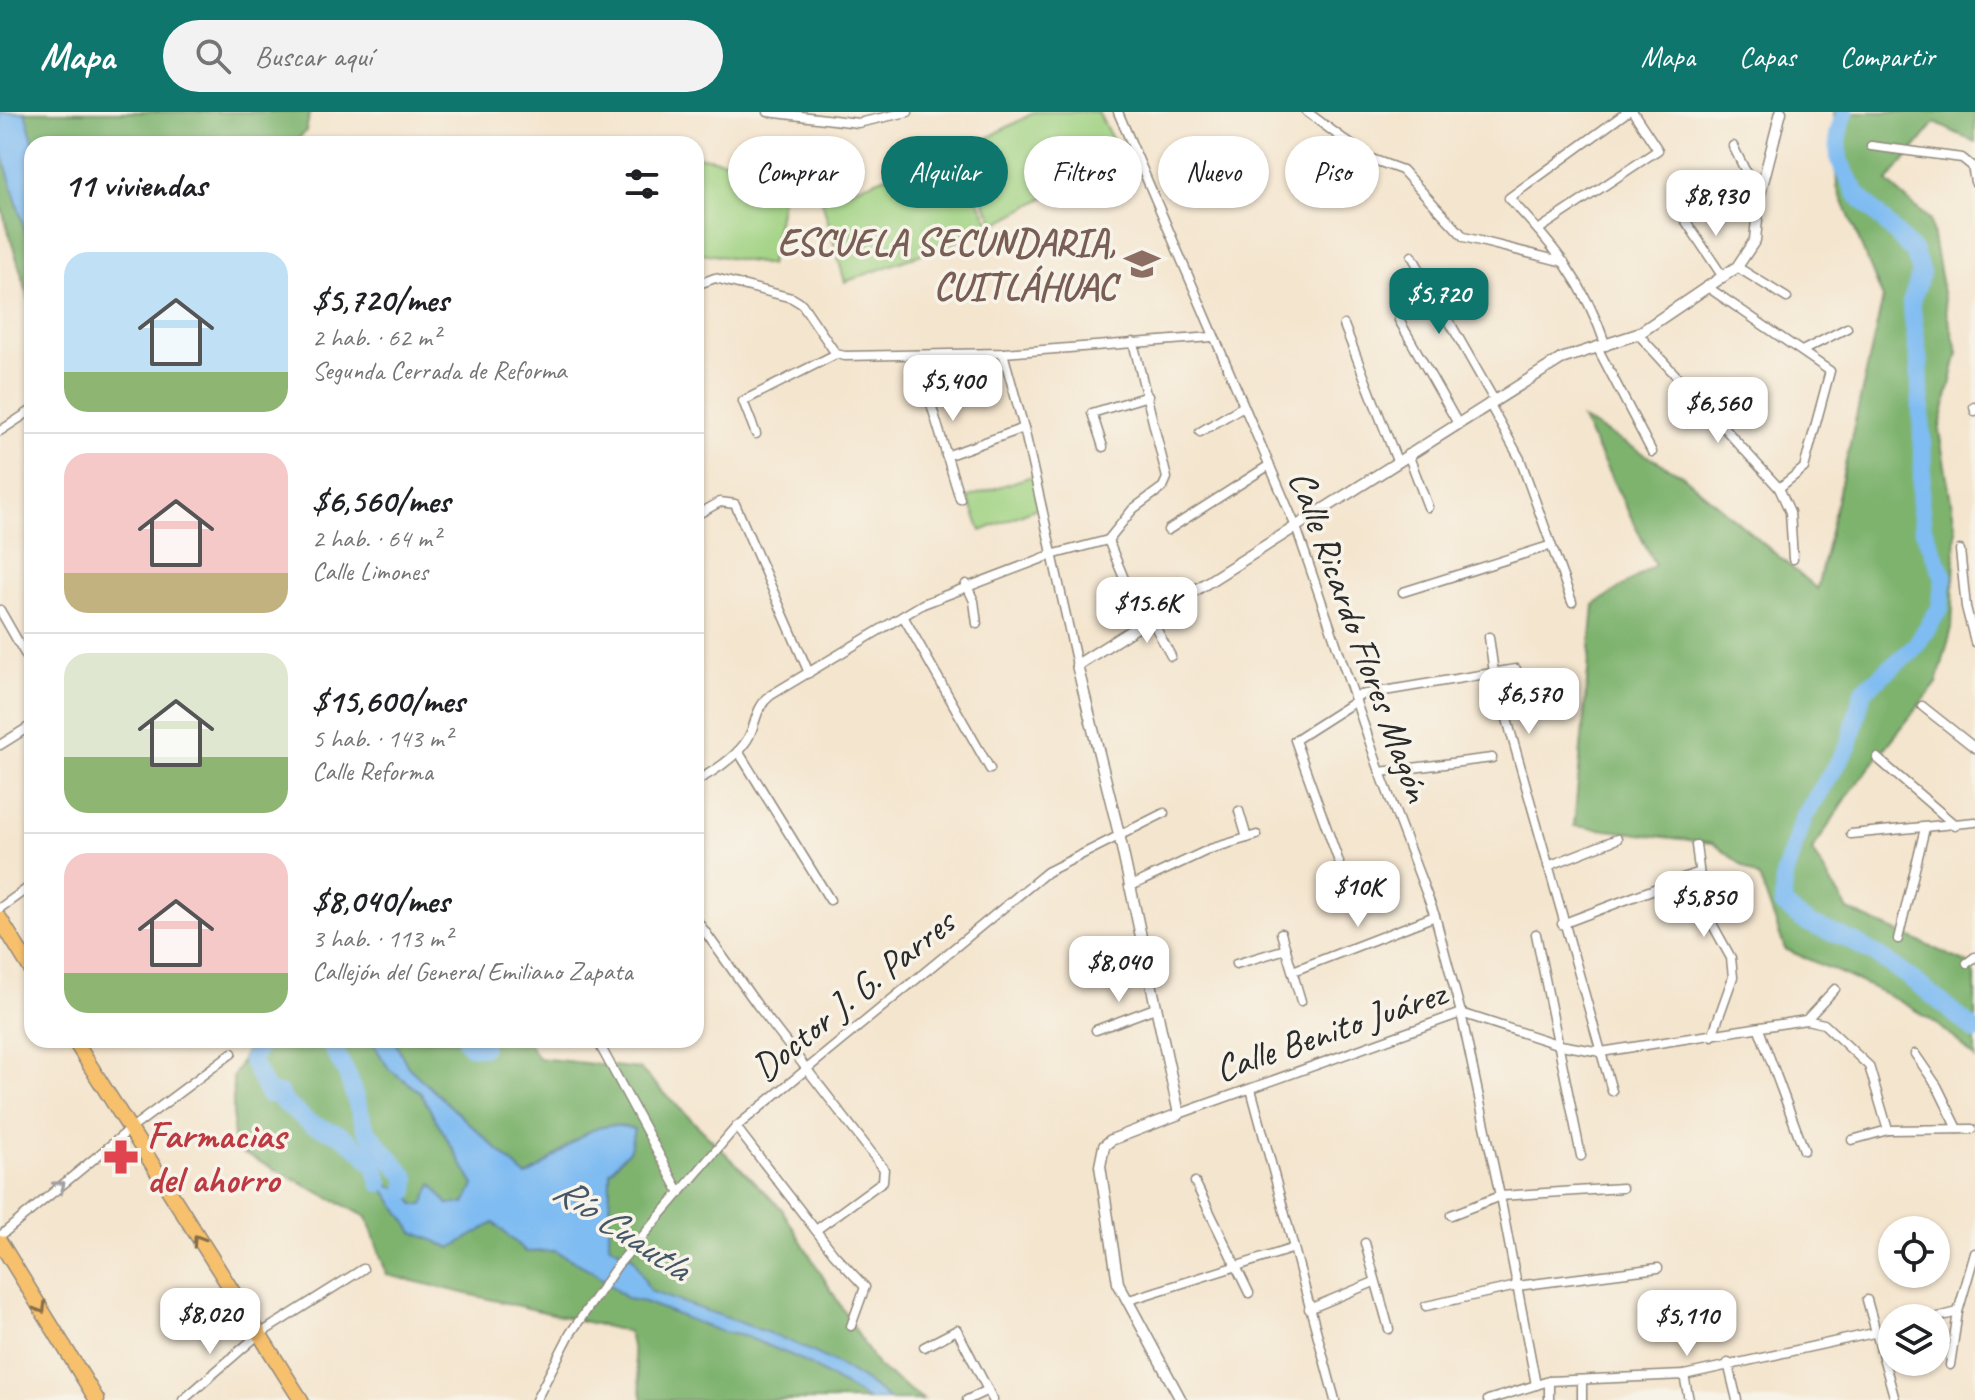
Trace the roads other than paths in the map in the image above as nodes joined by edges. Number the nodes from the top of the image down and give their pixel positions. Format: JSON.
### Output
{"nodes":[{"id":1,"x":768,"y":112,"type":"edge"},
{"id":2,"x":908,"y":112,"type":"edge"},
{"id":3,"x":1118,"y":112,"type":"edge"},
{"id":4,"x":1307,"y":112,"type":"edge"},
{"id":5,"x":1627,"y":112,"type":"edge"},
{"id":6,"x":1633,"y":112,"type":"edge"},
{"id":7,"x":1781,"y":112,"type":"edge"},
{"id":8,"x":823,"y":116,"type":"edge"},
{"id":9,"x":1733,"y":146,"type":"dead end"},
{"id":10,"x":1871,"y":146,"type":"dead end"},
{"id":11,"x":1975,"y":182,"type":"edge"},
{"id":12,"x":1759,"y":198,"type":"junction"},
{"id":13,"x":1683,"y":217,"type":"dead end"},
{"id":14,"x":1538,"y":230,"type":"junction"},
{"id":15,"x":1412,"y":256,"type":"dead end"},
{"id":16,"x":1567,"y":262,"type":"junction"},
{"id":17,"x":1737,"y":267,"type":"junction"},
{"id":18,"x":1723,"y":277,"type":"junction"},
{"id":19,"x":704,"y":282,"type":"edge"},
{"id":20,"x":1709,"y":288,"type":"junction"},
{"id":21,"x":1787,"y":298,"type":"dead end"},
{"id":22,"x":1399,"y":320,"type":"dead end"},
{"id":23,"x":1344,"y":325,"type":"dead end"},
{"id":24,"x":1847,"y":328,"type":"dead end"},
{"id":25,"x":1638,"y":334,"type":"junction"},
{"id":26,"x":1212,"y":337,"type":"junction"},
{"id":27,"x":1133,"y":342,"type":"junction"},
{"id":28,"x":1601,"y":347,"type":"junction"},
{"id":29,"x":1802,"y":351,"type":"junction"},
{"id":30,"x":1003,"y":353,"type":"junction"},
{"id":31,"x":836,"y":354,"type":"junction"},
{"id":32,"x":916,"y":355,"type":"junction"},
{"id":33,"x":1148,"y":396,"type":"junction"},
{"id":34,"x":1492,"y":402,"type":"junction"},
{"id":35,"x":1242,"y":407,"type":"junction"},
{"id":36,"x":24,"y":415,"type":"edge"},
{"id":37,"x":1457,"y":422,"type":"junction"},
{"id":38,"x":1024,"y":428,"type":"junction"},
{"id":39,"x":0,"y":431,"type":"edge"},
{"id":40,"x":1200,"y":432,"type":"dead end"},
{"id":41,"x":756,"y":434,"type":"dead end"},
{"id":42,"x":1103,"y":447,"type":"dead end"},
{"id":43,"x":1652,"y":452,"type":"dead end"},
{"id":44,"x":1408,"y":454,"type":"junction"},
{"id":45,"x":946,"y":456,"type":"junction"},
{"id":46,"x":1397,"y":461,"type":"junction"},
{"id":47,"x":1268,"y":466,"type":"junction"},
{"id":48,"x":1779,"y":488,"type":"junction"},
{"id":49,"x":960,"y":499,"type":"dead end"},
{"id":50,"x":704,"y":507,"type":"edge"},
{"id":51,"x":1428,"y":507,"type":"dead end"},
{"id":52,"x":1296,"y":527,"type":"junction"},
{"id":53,"x":1168,"y":530,"type":"dead end"},
{"id":54,"x":1108,"y":540,"type":"junction"},
{"id":55,"x":1549,"y":546,"type":"junction"},
{"id":56,"x":1960,"y":550,"type":"dead end"},
{"id":57,"x":1051,"y":555,"type":"junction"},
{"id":58,"x":1793,"y":559,"type":"dead end"},
{"id":59,"x":966,"y":584,"type":"junction"},
{"id":60,"x":1403,"y":592,"type":"dead end"},
{"id":61,"x":1572,"y":602,"type":"dead end"},
{"id":62,"x":0,"y":610,"type":"edge"},
{"id":63,"x":903,"y":616,"type":"junction"},
{"id":64,"x":1147,"y":622,"type":"junction"},
{"id":65,"x":977,"y":624,"type":"dead end"},
{"id":66,"x":1489,"y":637,"type":"dead end"},
{"id":67,"x":1975,"y":642,"type":"edge"},
{"id":68,"x":24,"y":652,"type":"edge"},
{"id":69,"x":1171,"y":656,"type":"dead end"},
{"id":70,"x":1077,"y":665,"type":"junction"},
{"id":71,"x":1516,"y":669,"type":"dead end"},
{"id":72,"x":809,"y":673,"type":"junction"},
{"id":73,"x":1494,"y":673,"type":"junction"},
{"id":74,"x":1355,"y":698,"type":"junction"},
{"id":75,"x":1922,"y":706,"type":"dead end"},
{"id":76,"x":24,"y":730,"type":"edge"},
{"id":77,"x":0,"y":745,"type":"edge"},
{"id":78,"x":1975,"y":748,"type":"edge"},
{"id":79,"x":738,"y":751,"type":"junction"},
{"id":80,"x":1492,"y":758,"type":"dead end"},
{"id":81,"x":1877,"y":758,"type":"dead end"},
{"id":82,"x":990,"y":769,"type":"dead end"},
{"id":83,"x":1380,"y":772,"type":"junction"},
{"id":84,"x":704,"y":775,"type":"edge"},
{"id":85,"x":1239,"y":811,"type":"dead end"},
{"id":86,"x":1164,"y":813,"type":"dead end"},
{"id":87,"x":1975,"y":822,"type":"edge"},
{"id":88,"x":1955,"y":825,"type":"junction"},
{"id":89,"x":1925,"y":828,"type":"junction"},
{"id":90,"x":1119,"y":834,"type":"junction"},
{"id":91,"x":1851,"y":834,"type":"dead end"},
{"id":92,"x":1257,"y":835,"type":"dead end"},
{"id":93,"x":1247,"y":838,"type":"junction"},
{"id":94,"x":1617,"y":839,"type":"dead end"},
{"id":95,"x":1696,"y":845,"type":"dead end"},
{"id":96,"x":1339,"y":862,"type":"dead end"},
{"id":97,"x":1548,"y":866,"type":"junction"},
{"id":98,"x":1699,"y":872,"type":"junction"},
{"id":99,"x":1129,"y":887,"type":"junction"},
{"id":100,"x":24,"y":891,"type":"edge"},
{"id":101,"x":830,"y":900,"type":"dead end"},
{"id":102,"x":0,"y":908,"type":"edge"},
{"id":103,"x":1435,"y":916,"type":"junction"},
{"id":104,"x":0,"y":919,"type":"edge"},
{"id":105,"x":1562,"y":924,"type":"junction"},
{"id":106,"x":704,"y":930,"type":"edge"},
{"id":107,"x":1281,"y":933,"type":"dead end"},
{"id":108,"x":1536,"y":934,"type":"dead end"},
{"id":109,"x":1898,"y":939,"type":"dead end"},
{"id":110,"x":1286,"y":949,"type":"junction"},
{"id":111,"x":1975,"y":957,"type":"edge"},
{"id":112,"x":24,"y":958,"type":"edge"},
{"id":113,"x":1967,"y":963,"type":"dead end"},
{"id":114,"x":1236,"y":964,"type":"dead end"},
{"id":115,"x":1293,"y":971,"type":"junction"},
{"id":116,"x":1835,"y":989,"type":"dead end"},
{"id":117,"x":1301,"y":1001,"type":"dead end"},
{"id":118,"x":1155,"y":1008,"type":"junction"},
{"id":119,"x":1461,"y":1013,"type":"junction"},
{"id":120,"x":1806,"y":1020,"type":"junction"},
{"id":121,"x":1759,"y":1029,"type":"junction"},
{"id":122,"x":1096,"y":1030,"type":"dead end"},
{"id":123,"x":1712,"y":1036,"type":"junction"},
{"id":124,"x":1560,"y":1045,"type":"junction"},
{"id":125,"x":79,"y":1048,"type":"edge"},
{"id":126,"x":601,"y":1048,"type":"edge"},
{"id":127,"x":1601,"y":1052,"type":"junction"},
{"id":128,"x":232,"y":1053,"type":"dead end"},
{"id":129,"x":1915,"y":1054,"type":"dead end"},
{"id":130,"x":809,"y":1068,"type":"junction"},
{"id":131,"x":1251,"y":1089,"type":"junction"},
{"id":132,"x":1612,"y":1091,"type":"dead end"},
{"id":133,"x":1179,"y":1114,"type":"junction"},
{"id":134,"x":736,"y":1127,"type":"junction"},
{"id":135,"x":1958,"y":1129,"type":"junction"},
{"id":136,"x":1972,"y":1129,"type":"dead end"},
{"id":137,"x":129,"y":1130,"type":"junction"},
{"id":138,"x":1888,"y":1130,"type":"junction"},
{"id":139,"x":1852,"y":1140,"type":"dead end"},
{"id":140,"x":1804,"y":1150,"type":"dead end"},
{"id":141,"x":1581,"y":1156,"type":"dead end"},
{"id":142,"x":1195,"y":1182,"type":"dead end"},
{"id":143,"x":1622,"y":1188,"type":"dead end"},
{"id":144,"x":680,"y":1193,"type":"junction"},
{"id":145,"x":1500,"y":1196,"type":"junction"},
{"id":146,"x":1451,"y":1215,"type":"dead end"},
{"id":147,"x":816,"y":1230,"type":"junction"},
{"id":148,"x":0,"y":1239,"type":"edge"},
{"id":149,"x":1365,"y":1243,"type":"dead end"},
{"id":150,"x":1291,"y":1249,"type":"junction"},
{"id":151,"x":1975,"y":1253,"type":"edge"},
{"id":152,"x":1236,"y":1268,"type":"junction"},
{"id":153,"x":1658,"y":1268,"type":"dead end"},
{"id":154,"x":363,"y":1269,"type":"dead end"},
{"id":155,"x":1374,"y":1282,"type":"junction"},
{"id":156,"x":1517,"y":1286,"type":"junction"},
{"id":157,"x":1249,"y":1293,"type":"dead end"},
{"id":158,"x":1867,"y":1300,"type":"dead end"},
{"id":159,"x":1126,"y":1301,"type":"junction"},
{"id":160,"x":1426,"y":1306,"type":"dead end"},
{"id":161,"x":1309,"y":1309,"type":"junction"},
{"id":162,"x":1958,"y":1312,"type":"junction"},
{"id":163,"x":1950,"y":1314,"type":"edge"},
{"id":164,"x":851,"y":1326,"type":"dead end"},
{"id":165,"x":1389,"y":1329,"type":"dead end"},
{"id":166,"x":1876,"y":1333,"type":"junction"},
{"id":167,"x":258,"y":1335,"type":"junction"},
{"id":168,"x":924,"y":1347,"type":"dead end"},
{"id":169,"x":1728,"y":1363,"type":"junction"},
{"id":170,"x":1950,"y":1365,"type":"dead end"},
{"id":171,"x":1684,"y":1375,"type":"junction"},
{"id":172,"x":1582,"y":1380,"type":"junction"},
{"id":173,"x":1549,"y":1381,"type":"junction"},
{"id":174,"x":1536,"y":1385,"type":"junction"},
{"id":175,"x":988,"y":1390,"type":"junction"},
{"id":176,"x":97,"y":1400,"type":"edge"},
{"id":177,"x":183,"y":1400,"type":"edge"},
{"id":178,"x":301,"y":1400,"type":"edge"},
{"id":179,"x":536,"y":1400,"type":"edge"},
{"id":180,"x":967,"y":1400,"type":"edge"},
{"id":181,"x":993,"y":1400,"type":"edge"},
{"id":182,"x":1181,"y":1400,"type":"edge"},
{"id":183,"x":1335,"y":1400,"type":"edge"},
{"id":184,"x":1492,"y":1400,"type":"edge"},
{"id":185,"x":1549,"y":1400,"type":"edge"},
{"id":186,"x":1582,"y":1400,"type":"edge"},
{"id":187,"x":1689,"y":1400,"type":"edge"},
{"id":188,"x":1737,"y":1400,"type":"edge"},
{"id":189,"x":1895,"y":1400,"type":"edge"}],
"edges":[{"from":1,"to":8,"type":"street"},
{"from":2,"to":8,"type":"street"},
{"from":3,"to":26,"type":"street","name":"Calle Ricardo Flores Magón"},
{"from":4,"to":16,"type":"street"},
{"from":5,"to":14,"type":"street"},
{"from":6,"to":14,"type":"street"},
{"from":7,"to":12,"type":"street"},
{"from":9,"to":12,"type":"street"},
{"from":10,"to":11,"type":"street"},
{"from":12,"to":17,"type":"street"},
{"from":13,"to":18,"type":"street"},
{"from":14,"to":16,"type":"street"},
{"from":15,"to":34,"type":"street"},
{"from":16,"to":28,"type":"street"},
{"from":17,"to":18,"type":"street"},
{"from":17,"to":21,"type":"street"},
{"from":18,"to":20,"type":"street"},
{"from":19,"to":31,"type":"street"},
{"from":20,"to":25,"type":"street"},
{"from":20,"to":29,"type":"street"},
{"from":22,"to":37,"type":"street"},
{"from":23,"to":46,"type":"street"},
{"from":24,"to":29,"type":"street"},
{"from":25,"to":28,"type":"street"},
{"from":25,"to":48,"type":"street"},
{"from":26,"to":27,"type":"street"},
{"from":26,"to":35,"type":"street","name":"Calle Ricardo Flores Magón"},
{"from":27,"to":30,"type":"street"},
{"from":27,"to":33,"type":"street"},
{"from":28,"to":34,"type":"street"},
{"from":28,"to":43,"type":"street"},
{"from":29,"to":48,"type":"street"},
{"from":30,"to":32,"type":"street"},
{"from":30,"to":38,"type":"street"},
{"from":31,"to":32,"type":"street"},
{"from":31,"to":41,"type":"street"},
{"from":32,"to":45,"type":"street"},
{"from":33,"to":42,"type":"street"},
{"from":33,"to":54,"type":"street"},
{"from":34,"to":37,"type":"street"},
{"from":34,"to":55,"type":"street"},
{"from":35,"to":40,"type":"street"},
{"from":35,"to":47,"type":"street","name":"Calle Ricardo Flores Magón"},
{"from":36,"to":39,"type":"street"},
{"from":37,"to":44,"type":"street"},
{"from":38,"to":45,"type":"street"},
{"from":38,"to":57,"type":"street"},
{"from":44,"to":46,"type":"street"},
{"from":44,"to":51,"type":"street"},
{"from":45,"to":49,"type":"street"},
{"from":46,"to":52,"type":"street"},
{"from":47,"to":52,"type":"street","name":"Calle Ricardo Flores Magón"},
{"from":47,"to":53,"type":"street"},
{"from":48,"to":58,"type":"street"},
{"from":50,"to":72,"type":"street"},
{"from":52,"to":64,"type":"street"},
{"from":52,"to":74,"type":"street","name":"Calle Ricardo Flores Magón"},
{"from":54,"to":57,"type":"street"},
{"from":54,"to":64,"type":"street"},
{"from":55,"to":60,"type":"street"},
{"from":55,"to":61,"type":"street"},
{"from":56,"to":67,"type":"street"},
{"from":57,"to":59,"type":"street"},
{"from":57,"to":70,"type":"street"},
{"from":59,"to":63,"type":"street"},
{"from":59,"to":65,"type":"street"},
{"from":62,"to":68,"type":"street"},
{"from":63,"to":72,"type":"street"},
{"from":63,"to":82,"type":"street"},
{"from":64,"to":69,"type":"street"},
{"from":64,"to":70,"type":"street"},
{"from":66,"to":73,"type":"street"},
{"from":70,"to":90,"type":"street"},
{"from":71,"to":73,"type":"street"},
{"from":72,"to":79,"type":"street"},
{"from":73,"to":74,"type":"street"},
{"from":73,"to":97,"type":"street"},
{"from":74,"to":83,"type":"street","name":"Calle Ricardo Flores Magón"},
{"from":74,"to":96,"type":"street"},
{"from":75,"to":78,"type":"street"},
{"from":76,"to":77,"type":"street"},
{"from":79,"to":84,"type":"street"},
{"from":79,"to":101,"type":"street"},
{"from":80,"to":83,"type":"street"},
{"from":81,"to":88,"type":"street"},
{"from":83,"to":103,"type":"street","name":"Calle Ricardo Flores Magón"},
{"from":85,"to":93,"type":"street"},
{"from":86,"to":90,"type":"street","name":"Doctor J. G. Parres"},
{"from":87,"to":88,"type":"street"},
{"from":88,"to":89,"type":"street"},
{"from":89,"to":91,"type":"street"},
{"from":89,"to":109,"type":"street"},
{"from":90,"to":99,"type":"street"},
{"from":90,"to":130,"type":"street","name":"Doctor J. G. Parres"},
{"from":92,"to":93,"type":"street"},
{"from":93,"to":99,"type":"street"},
{"from":94,"to":97,"type":"street"},
{"from":95,"to":98,"type":"street"},
{"from":97,"to":105,"type":"street"},
{"from":98,"to":105,"type":"street"},
{"from":98,"to":123,"type":"street"},
{"from":99,"to":118,"type":"street"},
{"from":100,"to":102,"type":"street"},
{"from":103,"to":115,"type":"street"},
{"from":103,"to":119,"type":"street","name":"Calle Ricardo Flores Magón"},
{"from":104,"to":112,"type":"main road"},
{"from":105,"to":127,"type":"street"},
{"from":106,"to":130,"type":"street"},
{"from":107,"to":110,"type":"street"},
{"from":108,"to":124,"type":"street"},
{"from":110,"to":114,"type":"street"},
{"from":110,"to":115,"type":"street"},
{"from":111,"to":113,"type":"street"},
{"from":115,"to":117,"type":"street"},
{"from":116,"to":120,"type":"street"},
{"from":118,"to":122,"type":"street"},
{"from":118,"to":133,"type":"street"},
{"from":119,"to":124,"type":"street","name":"Calle Benito Juárez"},
{"from":119,"to":131,"type":"street","name":"Calle Benito Juárez"},
{"from":119,"to":145,"type":"street","name":"Calle Ricardo Flores Magón"},
{"from":120,"to":121,"type":"street","name":"Calle Benito Juárez"},
{"from":120,"to":138,"type":"street"},
{"from":121,"to":123,"type":"street","name":"Calle Benito Juárez"},
{"from":121,"to":140,"type":"street"},
{"from":123,"to":127,"type":"street","name":"Calle Benito Juárez"},
{"from":124,"to":127,"type":"street","name":"Calle Benito Juárez"},
{"from":124,"to":141,"type":"street"},
{"from":125,"to":137,"type":"main road"},
{"from":126,"to":144,"type":"street"},
{"from":127,"to":132,"type":"street"},
{"from":128,"to":137,"type":"street"},
{"from":129,"to":135,"type":"street"},
{"from":130,"to":134,"type":"street","name":"Doctor J. G. Parres"},
{"from":130,"to":147,"type":"street"},
{"from":131,"to":133,"type":"street","name":"Calle Benito Juárez"},
{"from":131,"to":150,"type":"street"},
{"from":133,"to":159,"type":"street","name":"Calle Benito Juárez"},
{"from":134,"to":144,"type":"street","name":"Doctor J. G. Parres"},
{"from":134,"to":147,"type":"street"},
{"from":135,"to":136,"type":"street"},
{"from":135,"to":138,"type":"street"},
{"from":148,"to":137,"type":"street","one_way":true},
{"from":167,"to":137,"type":"main road","one_way":true},
{"from":138,"to":139,"type":"street"},
{"from":142,"to":152,"type":"street"},
{"from":143,"to":145,"type":"street"},
{"from":144,"to":179,"type":"street","name":"Doctor J. G. Parres"},
{"from":145,"to":146,"type":"street"},
{"from":145,"to":156,"type":"street","name":"Calle Ricardo Flores Magón"},
{"from":147,"to":164,"type":"street"},
{"from":148,"to":176,"type":"main road","one_way":true},
{"from":149,"to":155,"type":"street"},
{"from":150,"to":152,"type":"street"},
{"from":150,"to":161,"type":"street"},
{"from":151,"to":162,"type":"street"},
{"from":152,"to":157,"type":"street"},
{"from":152,"to":159,"type":"street"},
{"from":153,"to":156,"type":"street"},
{"from":154,"to":167,"type":"street"},
{"from":155,"to":161,"type":"street"},
{"from":155,"to":165,"type":"street"},
{"from":156,"to":160,"type":"street"},
{"from":156,"to":174,"type":"street","name":"Calle Ricardo Flores Magón"},
{"from":158,"to":166,"type":"street"},
{"from":159,"to":182,"type":"street","name":"Calle Benito Juárez"},
{"from":161,"to":183,"type":"street"},
{"from":162,"to":163,"type":"street"},
{"from":162,"to":170,"type":"street"},
{"from":166,"to":169,"type":"street"},
{"from":166,"to":189,"type":"street"},
{"from":167,"to":177,"type":"street"},
{"from":167,"to":178,"type":"main road"},
{"from":168,"to":175,"type":"street"},
{"from":169,"to":171,"type":"street"},
{"from":169,"to":188,"type":"street"},
{"from":171,"to":172,"type":"street"},
{"from":171,"to":187,"type":"street"},
{"from":172,"to":173,"type":"street"},
{"from":172,"to":186,"type":"street"},
{"from":173,"to":174,"type":"street"},
{"from":173,"to":185,"type":"street"},
{"from":174,"to":184,"type":"street"},
{"from":175,"to":180,"type":"street"},
{"from":175,"to":181,"type":"street"}]}
